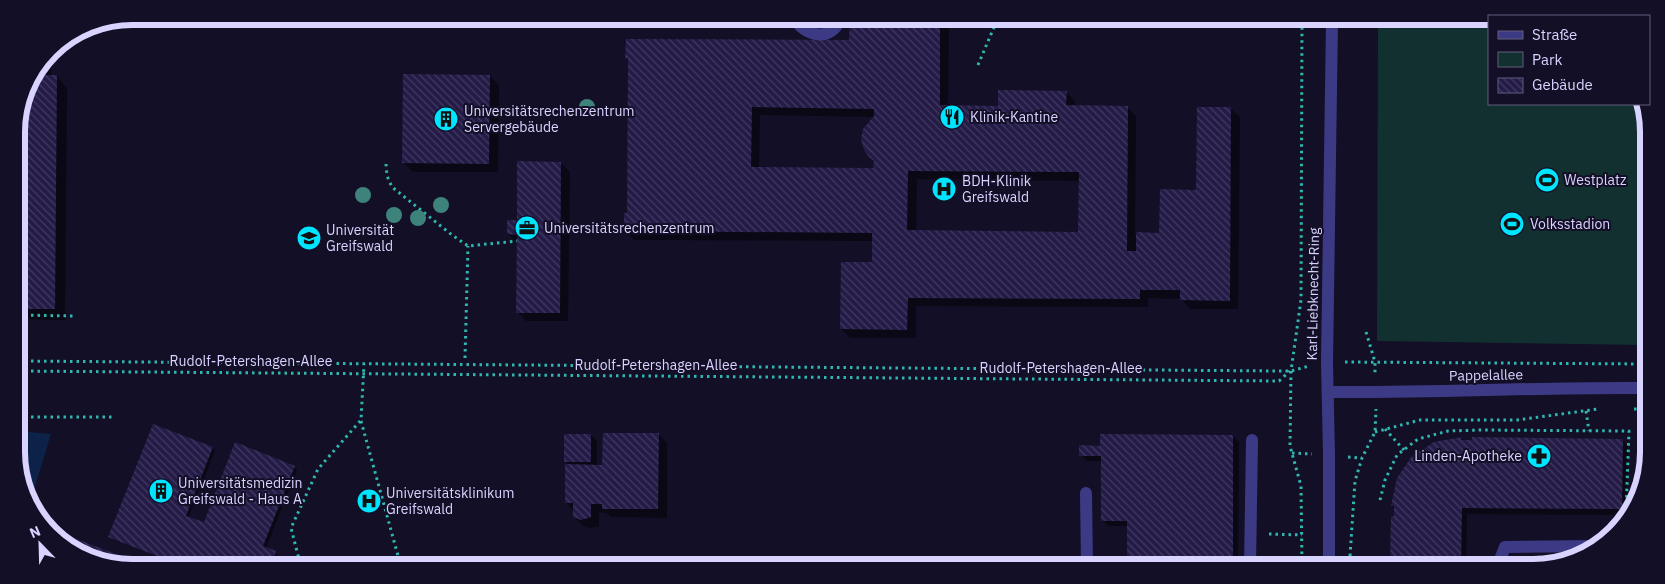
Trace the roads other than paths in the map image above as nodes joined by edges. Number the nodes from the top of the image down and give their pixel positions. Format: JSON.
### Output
{"nodes":[{"id":1,"x":798,"y":25,"type":"edge"},
{"id":2,"x":837,"y":25,"type":"edge"},
{"id":3,"x":1332,"y":25,"type":"edge"},
{"id":4,"x":1640,"y":388,"type":"edge"},
{"id":5,"x":1328,"y":392,"type":"junction"},
{"id":6,"x":1252,"y":440,"type":"dead end"},
{"id":7,"x":1086,"y":493,"type":"dead end"},
{"id":8,"x":1584,"y":546,"type":"edge"},
{"id":9,"x":1087,"y":559,"type":"edge"},
{"id":10,"x":1250,"y":559,"type":"edge"},
{"id":11,"x":1329,"y":559,"type":"edge"},
{"id":12,"x":1500,"y":559,"type":"edge"}],
"edges":[{"from":1,"to":2,"type":"street"},
{"from":3,"to":5,"type":"street","name":"Karl-Liebknecht-Ring"},
{"from":4,"to":5,"type":"street","name":"Pappelallee"},
{"from":5,"to":11,"type":"street","name":"Karl-Liebknecht-Ring"},
{"from":6,"to":10,"type":"street"},
{"from":7,"to":9,"type":"street"},
{"from":8,"to":12,"type":"street"}]}
